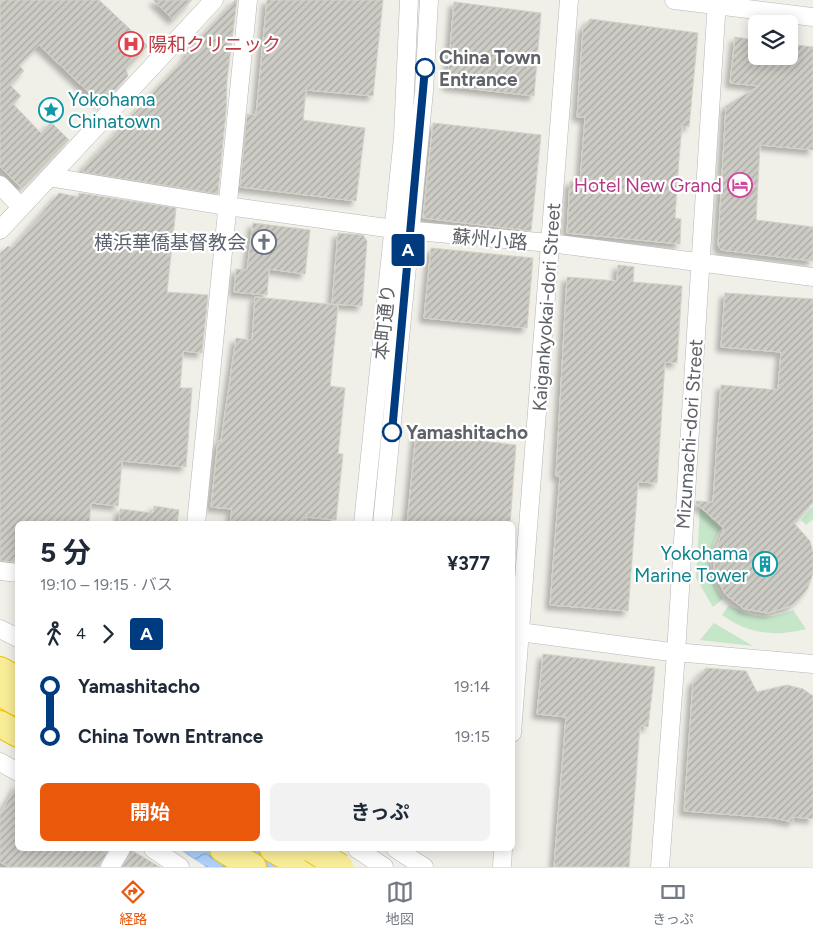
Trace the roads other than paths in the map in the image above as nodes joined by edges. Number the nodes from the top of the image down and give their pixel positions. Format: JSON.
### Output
{"nodes":[{"id":1,"x":214,"y":0,"type":"edge"},
{"id":2,"x":248,"y":0,"type":"edge"},
{"id":3,"x":409,"y":0,"type":"edge"},
{"id":4,"x":429,"y":0,"type":"edge"},
{"id":5,"x":568,"y":0,"type":"edge"},
{"id":6,"x":674,"y":0,"type":"edge"},
{"id":7,"x":717,"y":3,"type":"edge"},
{"id":8,"x":813,"y":16,"type":"edge"},
{"id":9,"x":48,"y":178,"type":"junction"},
{"id":10,"x":0,"y":185,"type":"edge"},
{"id":11,"x":227,"y":206,"type":"junction"},
{"id":12,"x":21,"y":207,"type":"junction"},
{"id":13,"x":0,"y":230,"type":"edge"},
{"id":14,"x":402,"y":230,"type":"junction"},
{"id":15,"x":550,"y":244,"type":"junction"},
{"id":16,"x":700,"y":262,"type":"junction"},
{"id":17,"x":813,"y":276,"type":"edge"},
{"id":18,"x":196,"y":521,"type":"edge"},
{"id":19,"x":363,"y":521,"type":"edge"},
{"id":20,"x":382,"y":521,"type":"edge"},
{"id":21,"x":0,"y":571,"type":"edge"},
{"id":22,"x":15,"y":573,"type":"edge"},
{"id":23,"x":0,"y":629,"type":"edge"},
{"id":24,"x":517,"y":632,"type":"edge"},
{"id":25,"x":15,"y":636,"type":"edge"},
{"id":26,"x":676,"y":653,"type":"junction"},
{"id":27,"x":0,"y":660,"type":"edge"},
{"id":28,"x":813,"y":664,"type":"edge"},
{"id":29,"x":15,"y":667,"type":"edge"},
{"id":30,"x":0,"y":670,"type":"edge"},
{"id":31,"x":515,"y":672,"type":"edge"},
{"id":32,"x":15,"y":678,"type":"edge"},
{"id":33,"x":0,"y":693,"type":"edge"},
{"id":34,"x":15,"y":701,"type":"edge"},
{"id":35,"x":0,"y":724,"type":"edge"},
{"id":36,"x":15,"y":732,"type":"edge"},
{"id":37,"x":0,"y":762,"type":"edge"},
{"id":38,"x":15,"y":770,"type":"edge"},
{"id":39,"x":120,"y":851,"type":"edge"},
{"id":40,"x":156,"y":851,"type":"edge"},
{"id":41,"x":226,"y":851,"type":"edge"},
{"id":42,"x":360,"y":851,"type":"edge"},
{"id":43,"x":399,"y":851,"type":"edge"},
{"id":44,"x":503,"y":851,"type":"edge"},
{"id":45,"x":110,"y":867,"type":"edge"},
{"id":46,"x":180,"y":867,"type":"edge"},
{"id":47,"x":253,"y":867,"type":"edge"},
{"id":48,"x":384,"y":867,"type":"edge"},
{"id":49,"x":424,"y":867,"type":"edge"},
{"id":50,"x":502,"y":867,"type":"edge"},
{"id":51,"x":660,"y":867,"type":"edge"}],
"edges":[{"from":1,"to":9,"type":"street"},
{"from":2,"to":11,"type":"street"},
{"from":3,"to":14,"type":"street","name":"本町通り"},
{"from":4,"to":14,"type":"street","name":"本町通り"},
{"from":5,"to":15,"type":"street","name":"Kaigankyokai-dori Street"},
{"from":6,"to":7,"type":"street"},
{"from":7,"to":8,"type":"street"},
{"from":7,"to":16,"type":"street","name":"Mizumachi-dori Street"},
{"from":9,"to":11,"type":"street","name":"蘇州小路"},
{"from":9,"to":12,"type":"street"},
{"from":10,"to":12,"type":"street"},
{"from":11,"to":14,"type":"street","name":"蘇州小路"},
{"from":11,"to":18,"type":"street"},
{"from":12,"to":13,"type":"street"},
{"from":14,"to":15,"type":"street","name":"蘇州小路"},
{"from":14,"to":19,"type":"street","name":"本町通り"},
{"from":14,"to":20,"type":"street","name":"本町通り"},
{"from":15,"to":16,"type":"street","name":"蘇州小路"},
{"from":15,"to":24,"type":"street","name":"Kaigankyokai-dori Street"},
{"from":16,"to":17,"type":"street","name":"蘇州小路"},
{"from":16,"to":26,"type":"street","name":"Mizumachi-dori Street"},
{"from":21,"to":22,"type":"street"},
{"from":23,"to":25,"type":"street"},
{"from":24,"to":26,"type":"street"},
{"from":24,"to":31,"type":"street","name":"Kaigankyokai-dori Street"},
{"from":26,"to":28,"type":"street"},
{"from":26,"to":51,"type":"street","name":"Mizumachi-dori Street"},
{"from":27,"to":29,"type":"highway"},
{"from":30,"to":32,"type":"highway"},
{"from":33,"to":34,"type":"highway"},
{"from":35,"to":36,"type":"highway"},
{"from":37,"to":38,"type":"street"},
{"from":39,"to":45,"type":"street"},
{"from":40,"to":46,"type":"street"},
{"from":41,"to":47,"type":"highway"},
{"from":42,"to":48,"type":"street"},
{"from":43,"to":49,"type":"street"},
{"from":44,"to":50,"type":"street"}]}
